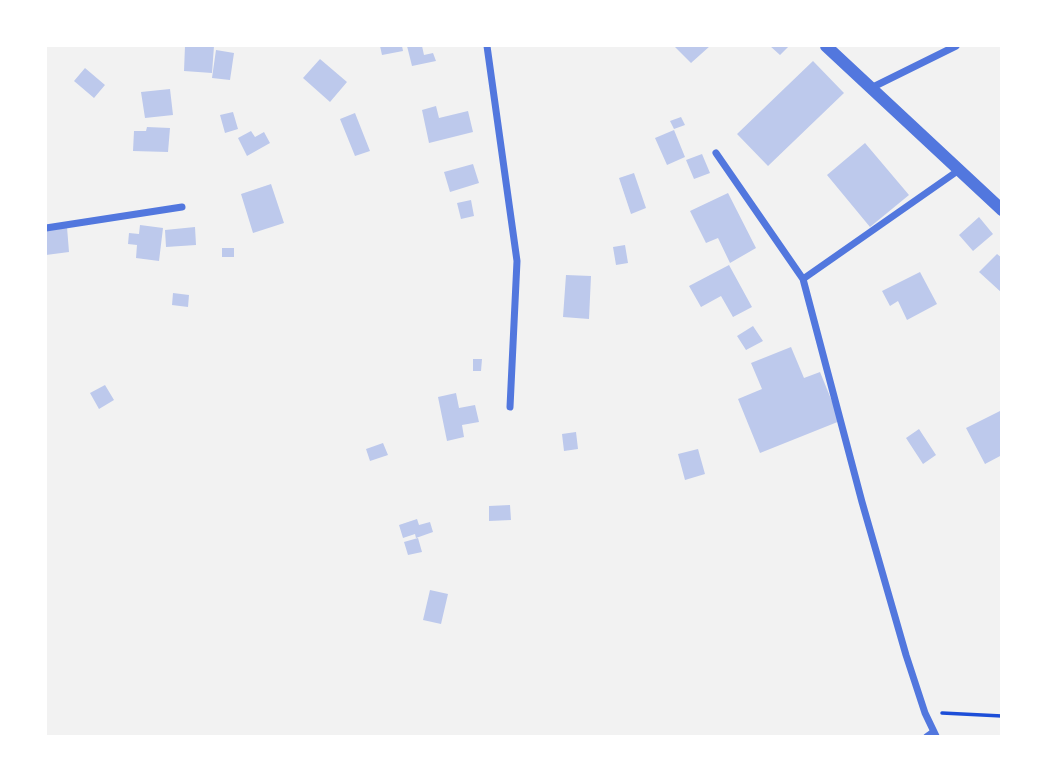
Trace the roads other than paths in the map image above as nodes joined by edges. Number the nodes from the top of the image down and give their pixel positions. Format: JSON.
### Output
{"nodes":[{"id":1,"x":487,"y":46,"type":"edge"},
{"id":2,"x":826,"y":46,"type":"edge"},
{"id":3,"x":956,"y":46,"type":"edge"},
{"id":4,"x":872,"y":88,"type":"junction"},
{"id":5,"x":716,"y":153,"type":"dead end"},
{"id":6,"x":959,"y":170,"type":"junction"},
{"id":7,"x":181,"y":207,"type":"dead end"},
{"id":8,"x":1002,"y":210,"type":"edge"},
{"id":9,"x":46,"y":228,"type":"edge"},
{"id":10,"x":803,"y":279,"type":"junction"},
{"id":11,"x":510,"y":407,"type":"dead end"},
{"id":12,"x":935,"y":734,"type":"edge"},
{"id":13,"x":926,"y":737,"type":"edge"}],
"edges":[{"from":1,"to":11,"type":"street"},
{"from":2,"to":4,"type":"street"},
{"from":3,"to":4,"type":"street"},
{"from":4,"to":6,"type":"street"},
{"from":5,"to":10,"type":"street"},
{"from":6,"to":8,"type":"street"},
{"from":6,"to":10,"type":"street"},
{"from":7,"to":9,"type":"street"},
{"from":10,"to":12,"type":"street"},
{"from":12,"to":13,"type":"lane"}]}
